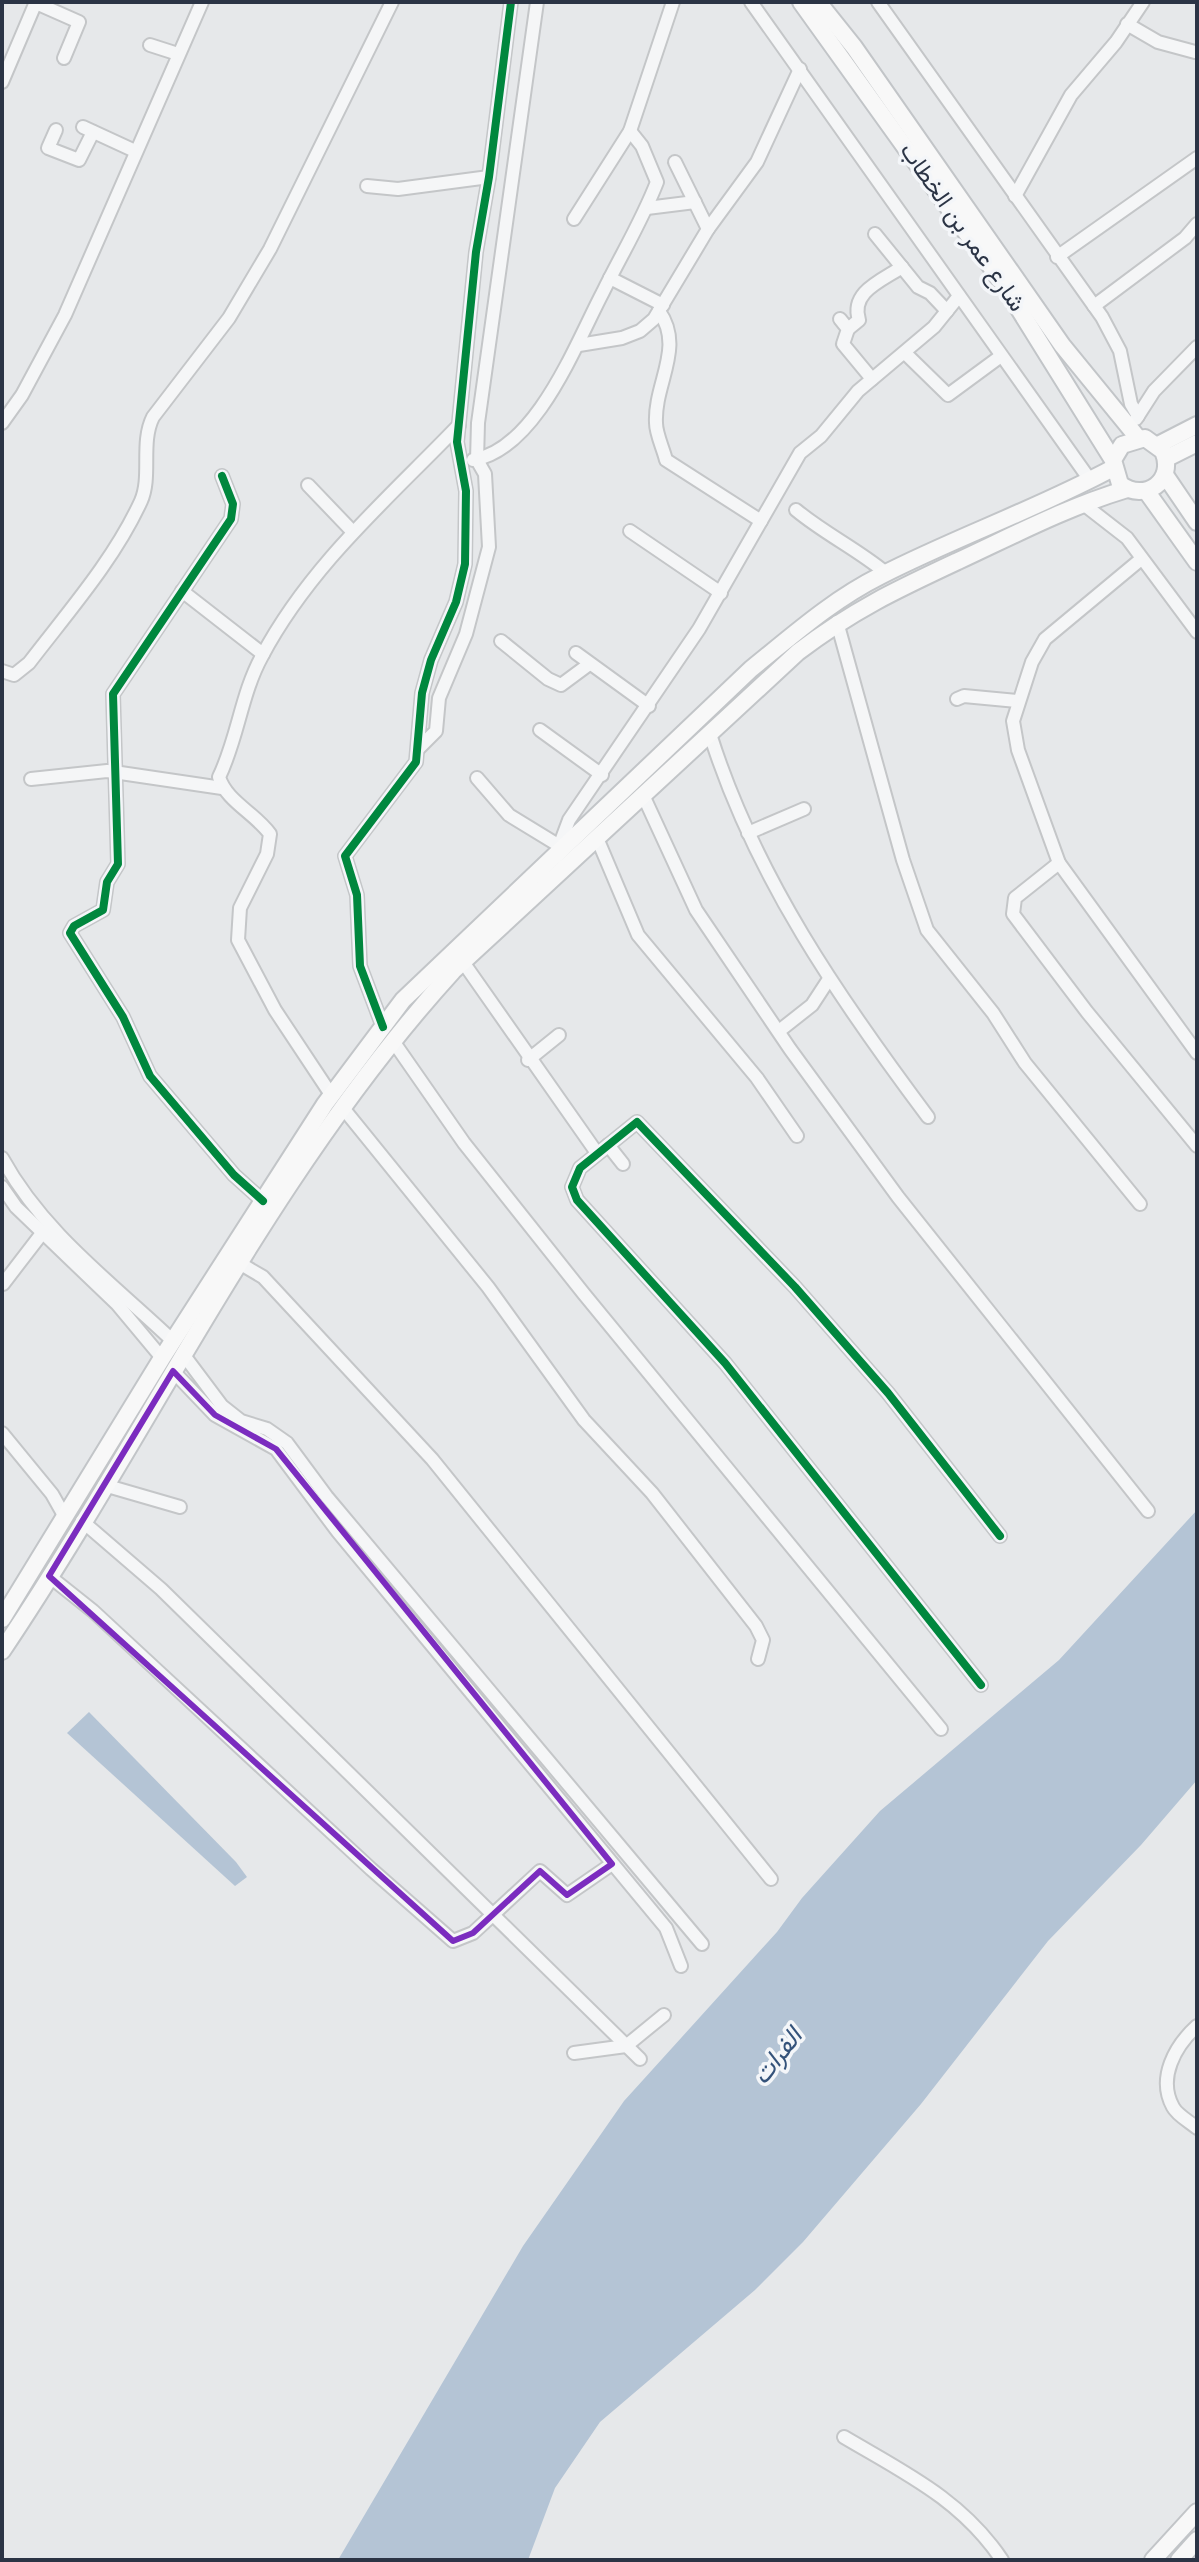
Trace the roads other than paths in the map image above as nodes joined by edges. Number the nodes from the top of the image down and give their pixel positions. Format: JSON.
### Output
{"nodes":[{"id":1,"x":202,"y":2,"type":"edge"},
{"id":2,"x":392,"y":2,"type":"edge"},
{"id":3,"x":511,"y":2,"type":"edge"},
{"id":4,"x":537,"y":2,"type":"edge"},
{"id":5,"x":673,"y":2,"type":"edge"},
{"id":6,"x":751,"y":2,"type":"edge"},
{"id":7,"x":801,"y":2,"type":"edge"},
{"id":8,"x":818,"y":2,"type":"edge"},
{"id":9,"x":878,"y":2,"type":"edge"},
{"id":10,"x":1143,"y":2,"type":"edge"},
{"id":11,"x":36,"y":3,"type":"edge"},
{"id":12,"x":1127,"y":24,"type":"junction"},
{"id":13,"x":150,"y":45,"type":"dead end"},
{"id":14,"x":1195,"y":52,"type":"edge"},
{"id":15,"x":178,"y":54,"type":"junction"},
{"id":16,"x":64,"y":58,"type":"dead end"},
{"id":17,"x":800,"y":69,"type":"junction"},
{"id":18,"x":2,"y":82,"type":"edge"},
{"id":19,"x":56,"y":130,"type":"dead end"},
{"id":20,"x":630,"y":131,"type":"junction"},
{"id":21,"x":135,"y":151,"type":"junction"},
{"id":22,"x":1197,"y":158,"type":"edge"},
{"id":23,"x":675,"y":162,"type":"dead end"},
{"id":24,"x":489,"y":177,"type":"junction"},
{"id":25,"x":367,"y":186,"type":"dead end"},
{"id":26,"x":1015,"y":196,"type":"junction"},
{"id":27,"x":695,"y":202,"type":"junction"},
{"id":28,"x":647,"y":208,"type":"junction"},
{"id":29,"x":574,"y":219,"type":"dead end"},
{"id":30,"x":1197,"y":224,"type":"edge"},
{"id":31,"x":708,"y":229,"type":"junction"},
{"id":32,"x":875,"y":234,"type":"dead end"},
{"id":33,"x":1057,"y":257,"type":"junction"},
{"id":34,"x":902,"y":267,"type":"junction"},
{"id":35,"x":610,"y":278,"type":"junction"},
{"id":36,"x":959,"y":296,"type":"junction"},
{"id":37,"x":1094,"y":306,"type":"junction"},
{"id":38,"x":661,"y":308,"type":"junction"},
{"id":39,"x":947,"y":311,"type":"junction"},
{"id":40,"x":579,"y":345,"type":"junction"},
{"id":41,"x":1197,"y":347,"type":"edge"},
{"id":42,"x":905,"y":353,"type":"junction"},
{"id":43,"x":1001,"y":356,"type":"junction"},
{"id":44,"x":872,"y":379,"type":"junction"},
{"id":45,"x":2,"y":423,"type":"edge"},
{"id":46,"x":459,"y":425,"type":"junction"},
{"id":47,"x":1197,"y":425,"type":"edge"},
{"id":48,"x":1135,"y":428,"type":"junction"},
{"id":49,"x":1197,"y":443,"type":"edge"},
{"id":50,"x":477,"y":460,"type":"junction"},
{"id":51,"x":1163,"y":460,"type":"junction"},
{"id":52,"x":458,"y":463,"type":"junction"},
{"id":53,"x":1113,"y":464,"type":"junction"},
{"id":54,"x":222,"y":476,"type":"dead end"},
{"id":55,"x":1090,"y":480,"type":"junction"},
{"id":56,"x":308,"y":485,"type":"dead end"},
{"id":57,"x":1127,"y":489,"type":"junction"},
{"id":58,"x":1147,"y":492,"type":"junction"},
{"id":59,"x":1082,"y":503,"type":"junction"},
{"id":60,"x":796,"y":510,"type":"dead end"},
{"id":61,"x":761,"y":521,"type":"junction"},
{"id":62,"x":1197,"y":522,"type":"edge"},
{"id":63,"x":352,"y":531,"type":"junction"},
{"id":64,"x":630,"y":531,"type":"dead end"},
{"id":65,"x":467,"y":547,"type":"junction"},
{"id":66,"x":489,"y":547,"type":"junction"},
{"id":67,"x":1140,"y":560,"type":"junction"},
{"id":68,"x":1197,"y":562,"type":"edge"},
{"id":69,"x":886,"y":573,"type":"junction"},
{"id":70,"x":182,"y":591,"type":"junction"},
{"id":71,"x":721,"y":593,"type":"junction"},
{"id":72,"x":837,"y":622,"type":"junction"},
{"id":73,"x":1197,"y":632,"type":"edge"},
{"id":74,"x":441,"y":637,"type":"junction"},
{"id":75,"x":501,"y":641,"type":"dead end"},
{"id":76,"x":458,"y":652,"type":"junction"},
{"id":77,"x":576,"y":653,"type":"dead end"},
{"id":78,"x":263,"y":654,"type":"junction"},
{"id":79,"x":588,"y":665,"type":"junction"},
{"id":80,"x":2,"y":671,"type":"edge"},
{"id":81,"x":957,"y":699,"type":"dead end"},
{"id":82,"x":1017,"y":701,"type":"junction"},
{"id":83,"x":649,"y":706,"type":"junction"},
{"id":84,"x":540,"y":730,"type":"dead end"},
{"id":85,"x":710,"y":734,"type":"junction"},
{"id":86,"x":419,"y":748,"type":"junction"},
{"id":87,"x":114,"y":774,"type":"junction"},
{"id":88,"x":602,"y":775,"type":"junction"},
{"id":89,"x":477,"y":778,"type":"dead end"},
{"id":90,"x":31,"y":779,"type":"dead end"},
{"id":91,"x":222,"y":788,"type":"junction"},
{"id":92,"x":643,"y":795,"type":"junction"},
{"id":93,"x":804,"y":809,"type":"dead end"},
{"id":94,"x":748,"y":833,"type":"junction"},
{"id":95,"x":597,"y":838,"type":"junction"},
{"id":96,"x":557,"y":848,"type":"junction"},
{"id":97,"x":1059,"y":863,"type":"junction"},
{"id":98,"x":525,"y":893,"type":"junction"},
{"id":99,"x":463,"y":962,"type":"junction"},
{"id":100,"x":829,"y":979,"type":"junction"},
{"id":101,"x":779,"y":1031,"type":"junction"},
{"id":102,"x":388,"y":1034,"type":"junction"},
{"id":103,"x":559,"y":1035,"type":"dead end"},
{"id":104,"x":1197,"y":1053,"type":"edge"},
{"id":105,"x":528,"y":1060,"type":"junction"},
{"id":106,"x":337,"y":1102,"type":"junction"},
{"id":107,"x":928,"y":1117,"type":"dead end"},
{"id":108,"x":797,"y":1136,"type":"dead end"},
{"id":109,"x":1197,"y":1146,"type":"edge"},
{"id":110,"x":602,"y":1149,"type":"junction"},
{"id":111,"x":2,"y":1158,"type":"edge"},
{"id":112,"x":623,"y":1164,"type":"dead end"},
{"id":113,"x":2,"y":1187,"type":"edge"},
{"id":114,"x":263,"y":1201,"type":"junction"},
{"id":115,"x":1140,"y":1204,"type":"dead end"},
{"id":116,"x":43,"y":1232,"type":"junction"},
{"id":117,"x":242,"y":1253,"type":"junction"},
{"id":118,"x":3,"y":1284,"type":"edge"},
{"id":119,"x":178,"y":1348,"type":"junction"},
{"id":120,"x":167,"y":1364,"type":"junction"},
{"id":121,"x":2,"y":1433,"type":"edge"},
{"id":122,"x":104,"y":1485,"type":"junction"},
{"id":123,"x":180,"y":1507,"type":"dead end"},
{"id":124,"x":1148,"y":1511,"type":"dead end"},
{"id":125,"x":74,"y":1519,"type":"junction"},
{"id":126,"x":1000,"y":1536,"type":"dead end"},
{"id":127,"x":49,"y":1576,"type":"junction"},
{"id":128,"x":2,"y":1619,"type":"edge"},
{"id":129,"x":2,"y":1651,"type":"edge"},
{"id":130,"x":758,"y":1659,"type":"dead end"},
{"id":131,"x":981,"y":1685,"type":"dead end"},
{"id":132,"x":941,"y":1729,"type":"dead end"},
{"id":133,"x":612,"y":1864,"type":"junction"},
{"id":134,"x":771,"y":1879,"type":"dead end"},
{"id":135,"x":492,"y":1916,"type":"junction"},
{"id":136,"x":702,"y":1944,"type":"dead end"},
{"id":137,"x":681,"y":1966,"type":"dead end"},
{"id":138,"x":664,"y":2015,"type":"dead end"},
{"id":139,"x":1197,"y":2026,"type":"edge"},
{"id":140,"x":626,"y":2046,"type":"junction"},
{"id":141,"x":574,"y":2053,"type":"dead end"},
{"id":142,"x":640,"y":2059,"type":"dead end"},
{"id":143,"x":1197,"y":2128,"type":"edge"},
{"id":144,"x":844,"y":2437,"type":"dead end"},
{"id":145,"x":1197,"y":2512,"type":"edge"},
{"id":146,"x":1197,"y":2540,"type":"edge"},
{"id":147,"x":1002,"y":2560,"type":"edge"},
{"id":148,"x":1153,"y":2560,"type":"edge"},
{"id":149,"x":1179,"y":2560,"type":"edge"}],
"edges":[{"from":1,"to":15,"type":"street"},
{"from":2,"to":80,"type":"street"},
{"from":3,"to":24,"type":"street"},
{"from":4,"to":50,"type":"street"},
{"from":5,"to":20,"type":"street"},
{"from":6,"to":17,"type":"street"},
{"from":7,"to":53,"type":"main road","name":"شارع عمر بن الخطاب"},
{"from":8,"to":48,"type":"main road","name":"شارع عمر بن الخطاب"},
{"from":9,"to":26,"type":"street"},
{"from":10,"to":12,"type":"street"},
{"from":11,"to":16,"type":"street"},
{"from":11,"to":18,"type":"street"},
{"from":12,"to":14,"type":"street"},
{"from":12,"to":26,"type":"street"},
{"from":13,"to":15,"type":"street"},
{"from":15,"to":21,"type":"street"},
{"from":17,"to":31,"type":"street"},
{"from":17,"to":36,"type":"street"},
{"from":19,"to":21,"type":"street"},
{"from":20,"to":28,"type":"street"},
{"from":20,"to":29,"type":"street"},
{"from":21,"to":45,"type":"street"},
{"from":22,"to":33,"type":"street"},
{"from":23,"to":27,"type":"street"},
{"from":24,"to":25,"type":"street"},
{"from":24,"to":46,"type":"street"},
{"from":26,"to":33,"type":"street"},
{"from":27,"to":28,"type":"street"},
{"from":27,"to":31,"type":"street"},
{"from":28,"to":35,"type":"street"},
{"from":30,"to":37,"type":"street"},
{"from":31,"to":38,"type":"street"},
{"from":32,"to":34,"type":"street"},
{"from":33,"to":37,"type":"street"},
{"from":34,"to":39,"type":"street"},
{"from":34,"to":44,"type":"street"},
{"from":35,"to":38,"type":"street"},
{"from":35,"to":40,"type":"street"},
{"from":36,"to":39,"type":"street"},
{"from":36,"to":43,"type":"street"},
{"from":37,"to":48,"type":"street"},
{"from":38,"to":40,"type":"street"},
{"from":38,"to":61,"type":"street"},
{"from":39,"to":42,"type":"street"},
{"from":40,"to":50,"type":"street"},
{"from":41,"to":48,"type":"street"},
{"from":42,"to":43,"type":"street"},
{"from":42,"to":44,"type":"street"},
{"from":43,"to":55,"type":"street"},
{"from":44,"to":61,"type":"street"},
{"from":46,"to":52,"type":"street"},
{"from":46,"to":63,"type":"street"},
{"from":47,"to":51,"type":"main road"},
{"from":48,"to":51,"type":"main road"},
{"from":48,"to":53,"type":"main road"},
{"from":49,"to":51,"type":"main road"},
{"from":50,"to":52,"type":"street"},
{"from":50,"to":66,"type":"street"},
{"from":51,"to":58,"type":"main road"},
{"from":51,"to":62,"type":"main road"},
{"from":52,"to":65,"type":"street"},
{"from":53,"to":55,"type":"main road"},
{"from":53,"to":57,"type":"main road","name":"شارع عمر بن الخطاب"},
{"from":54,"to":70,"type":"street"},
{"from":55,"to":69,"type":"main road"},
{"from":56,"to":63,"type":"street"},
{"from":57,"to":58,"type":"main road"},
{"from":57,"to":59,"type":"main road"},
{"from":58,"to":68,"type":"main road"},
{"from":59,"to":67,"type":"street"},
{"from":59,"to":72,"type":"main road"},
{"from":60,"to":69,"type":"street"},
{"from":61,"to":71,"type":"street"},
{"from":63,"to":78,"type":"street"},
{"from":64,"to":71,"type":"street"},
{"from":65,"to":66,"type":"street"},
{"from":65,"to":74,"type":"street"},
{"from":66,"to":76,"type":"street"},
{"from":67,"to":73,"type":"street"},
{"from":67,"to":82,"type":"street"},
{"from":69,"to":96,"type":"main road"},
{"from":70,"to":78,"type":"street"},
{"from":70,"to":87,"type":"street"},
{"from":71,"to":83,"type":"street"},
{"from":72,"to":85,"type":"main road"},
{"from":72,"to":115,"type":"street"},
{"from":74,"to":76,"type":"street"},
{"from":74,"to":86,"type":"street"},
{"from":75,"to":79,"type":"street"},
{"from":76,"to":86,"type":"street"},
{"from":77,"to":79,"type":"street"},
{"from":78,"to":91,"type":"street"},
{"from":79,"to":83,"type":"street"},
{"from":81,"to":82,"type":"street"},
{"from":82,"to":97,"type":"street"},
{"from":83,"to":88,"type":"street"},
{"from":84,"to":88,"type":"street"},
{"from":85,"to":92,"type":"main road"},
{"from":85,"to":94,"type":"street"},
{"from":86,"to":102,"type":"street"},
{"from":87,"to":90,"type":"street"},
{"from":87,"to":91,"type":"street"},
{"from":87,"to":114,"type":"street"},
{"from":88,"to":96,"type":"street"},
{"from":89,"to":96,"type":"street"},
{"from":91,"to":106,"type":"street"},
{"from":92,"to":95,"type":"main road"},
{"from":92,"to":101,"type":"street"},
{"from":93,"to":94,"type":"street"},
{"from":94,"to":100,"type":"street"},
{"from":95,"to":98,"type":"main road"},
{"from":95,"to":108,"type":"street"},
{"from":96,"to":98,"type":"main road"},
{"from":97,"to":104,"type":"street"},
{"from":97,"to":109,"type":"street"},
{"from":98,"to":99,"type":"main road"},
{"from":98,"to":102,"type":"main road"},
{"from":99,"to":102,"type":"main road"},
{"from":99,"to":105,"type":"street"},
{"from":100,"to":101,"type":"street"},
{"from":100,"to":107,"type":"street"},
{"from":101,"to":124,"type":"street"},
{"from":102,"to":106,"type":"main road"},
{"from":102,"to":132,"type":"street"},
{"from":103,"to":105,"type":"street"},
{"from":105,"to":110,"type":"street"},
{"from":106,"to":114,"type":"main road"},
{"from":106,"to":117,"type":"main road"},
{"from":106,"to":130,"type":"street"},
{"from":110,"to":112,"type":"street"},
{"from":110,"to":126,"type":"street"},
{"from":110,"to":131,"type":"street"},
{"from":111,"to":119,"type":"street"},
{"from":113,"to":116,"type":"street"},
{"from":114,"to":117,"type":"main road"},
{"from":116,"to":118,"type":"street"},
{"from":116,"to":120,"type":"street"},
{"from":117,"to":119,"type":"main road"},
{"from":117,"to":134,"type":"street"},
{"from":119,"to":120,"type":"main road"},
{"from":119,"to":136,"type":"street"},
{"from":120,"to":122,"type":"main road"},
{"from":120,"to":125,"type":"main road"},
{"from":120,"to":133,"type":"street"},
{"from":121,"to":125,"type":"street"},
{"from":122,"to":123,"type":"street"},
{"from":122,"to":125,"type":"main road"},
{"from":125,"to":127,"type":"main road"},
{"from":125,"to":128,"type":"main road"},
{"from":125,"to":135,"type":"street"},
{"from":127,"to":129,"type":"main road"},
{"from":127,"to":135,"type":"street"},
{"from":133,"to":135,"type":"street"},
{"from":133,"to":137,"type":"street"},
{"from":135,"to":140,"type":"street"},
{"from":138,"to":140,"type":"street"},
{"from":139,"to":143,"type":"street"},
{"from":140,"to":141,"type":"street"},
{"from":140,"to":142,"type":"street"},
{"from":144,"to":147,"type":"street"},
{"from":145,"to":148,"type":"main road"},
{"from":146,"to":149,"type":"main road"}]}
